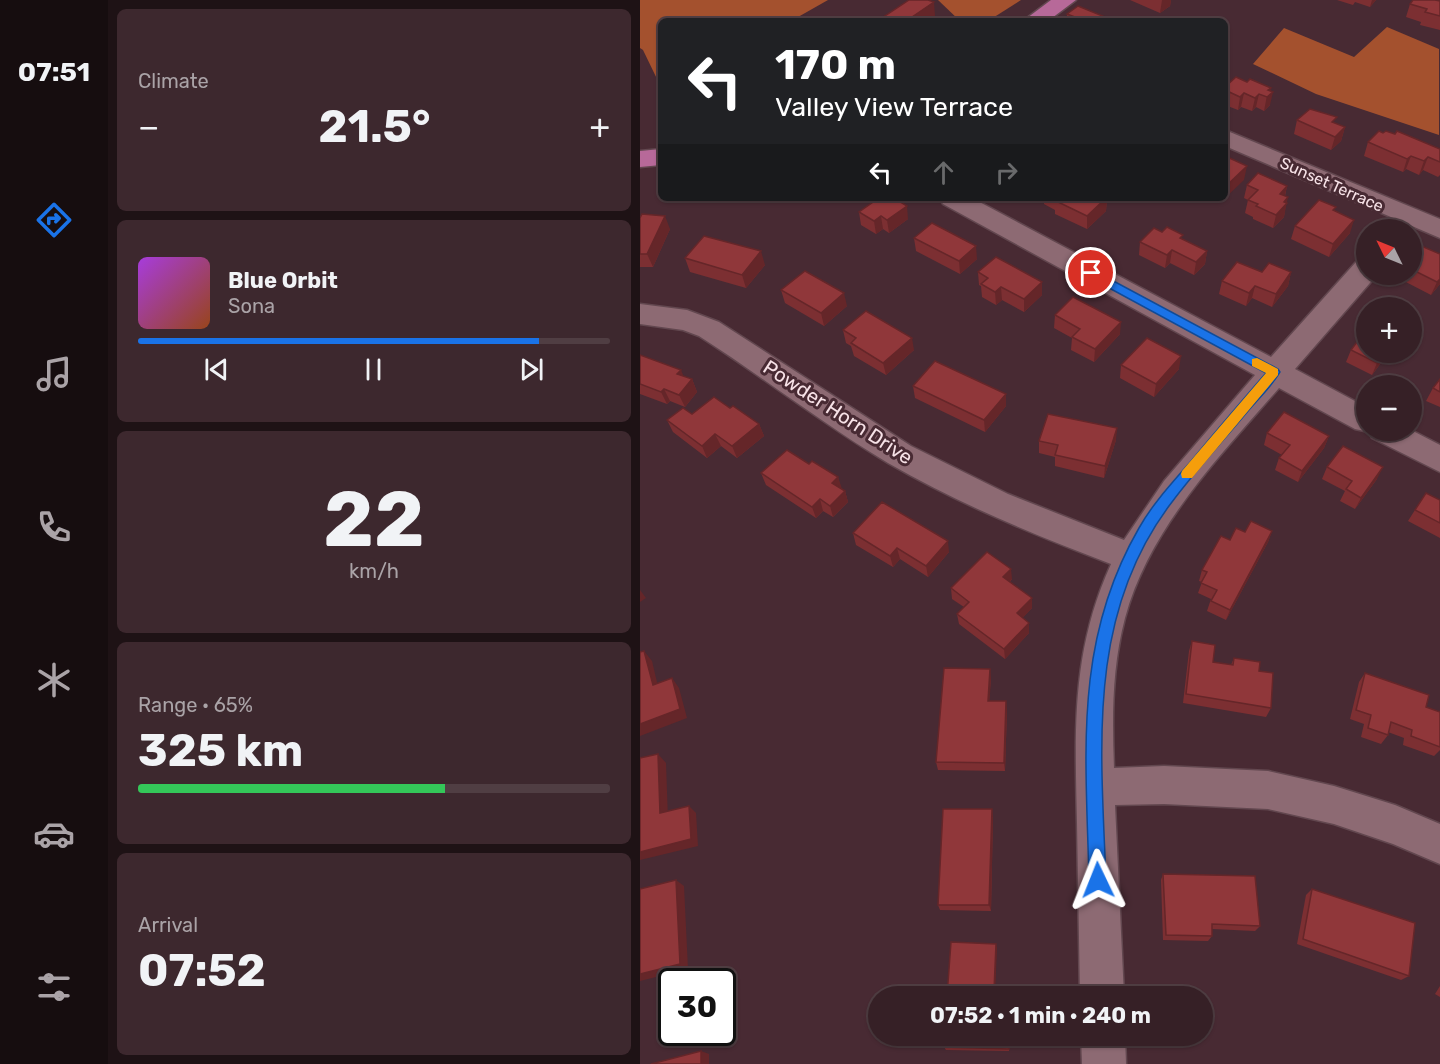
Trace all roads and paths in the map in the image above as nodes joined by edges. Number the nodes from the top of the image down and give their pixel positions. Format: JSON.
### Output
{"nodes":[{"id":1,"x":1065,"y":0,"type":"edge"},
{"id":2,"x":1038,"y":18,"type":"edge"},
{"id":3,"x":1228,"y":137,"type":"edge"},
{"id":4,"x":658,"y":157,"type":"edge"},
{"id":5,"x":640,"y":159,"type":"edge"},
{"id":6,"x":958,"y":201,"type":"edge"},
{"id":7,"x":1396,"y":219,"type":"edge"},
{"id":8,"x":1422,"y":226,"type":"edge"},
{"id":9,"x":1440,"y":229,"type":"edge"},
{"id":10,"x":1356,"y":280,"type":"edge"},
{"id":11,"x":640,"y":314,"type":"edge"},
{"id":12,"x":1274,"y":372,"type":"junction"},
{"id":13,"x":1356,"y":416,"type":"edge"},
{"id":14,"x":1405,"y":441,"type":"edge"},
{"id":15,"x":1440,"y":460,"type":"edge"},
{"id":16,"x":1131,"y":557,"type":"junction"},
{"id":17,"x":1095,"y":787,"type":"junction"},
{"id":18,"x":1440,"y":844,"type":"edge"},
{"id":19,"x":1102,"y":986,"type":"edge"},
{"id":20,"x":1103,"y":1046,"type":"edge"},
{"id":21,"x":1104,"y":1064,"type":"edge"}],
"edges":[{"from":1,"to":2,"type":"main road"},
{"from":3,"to":7,"type":"street","name":"Sunset Terrace"},
{"from":4,"to":5,"type":"main road"},
{"from":6,"to":12,"type":"street"},
{"from":8,"to":9,"type":"street","name":"Sunset Terrace"},
{"from":10,"to":12,"type":"street"},
{"from":11,"to":16,"type":"street","name":"Powder Horn Drive"},
{"from":12,"to":13,"type":"street"},
{"from":12,"to":16,"type":"street"},
{"from":14,"to":15,"type":"street"},
{"from":16,"to":17,"type":"street"},
{"from":17,"to":18,"type":"street"},
{"from":17,"to":19,"type":"street"},
{"from":20,"to":21,"type":"street"}]}
